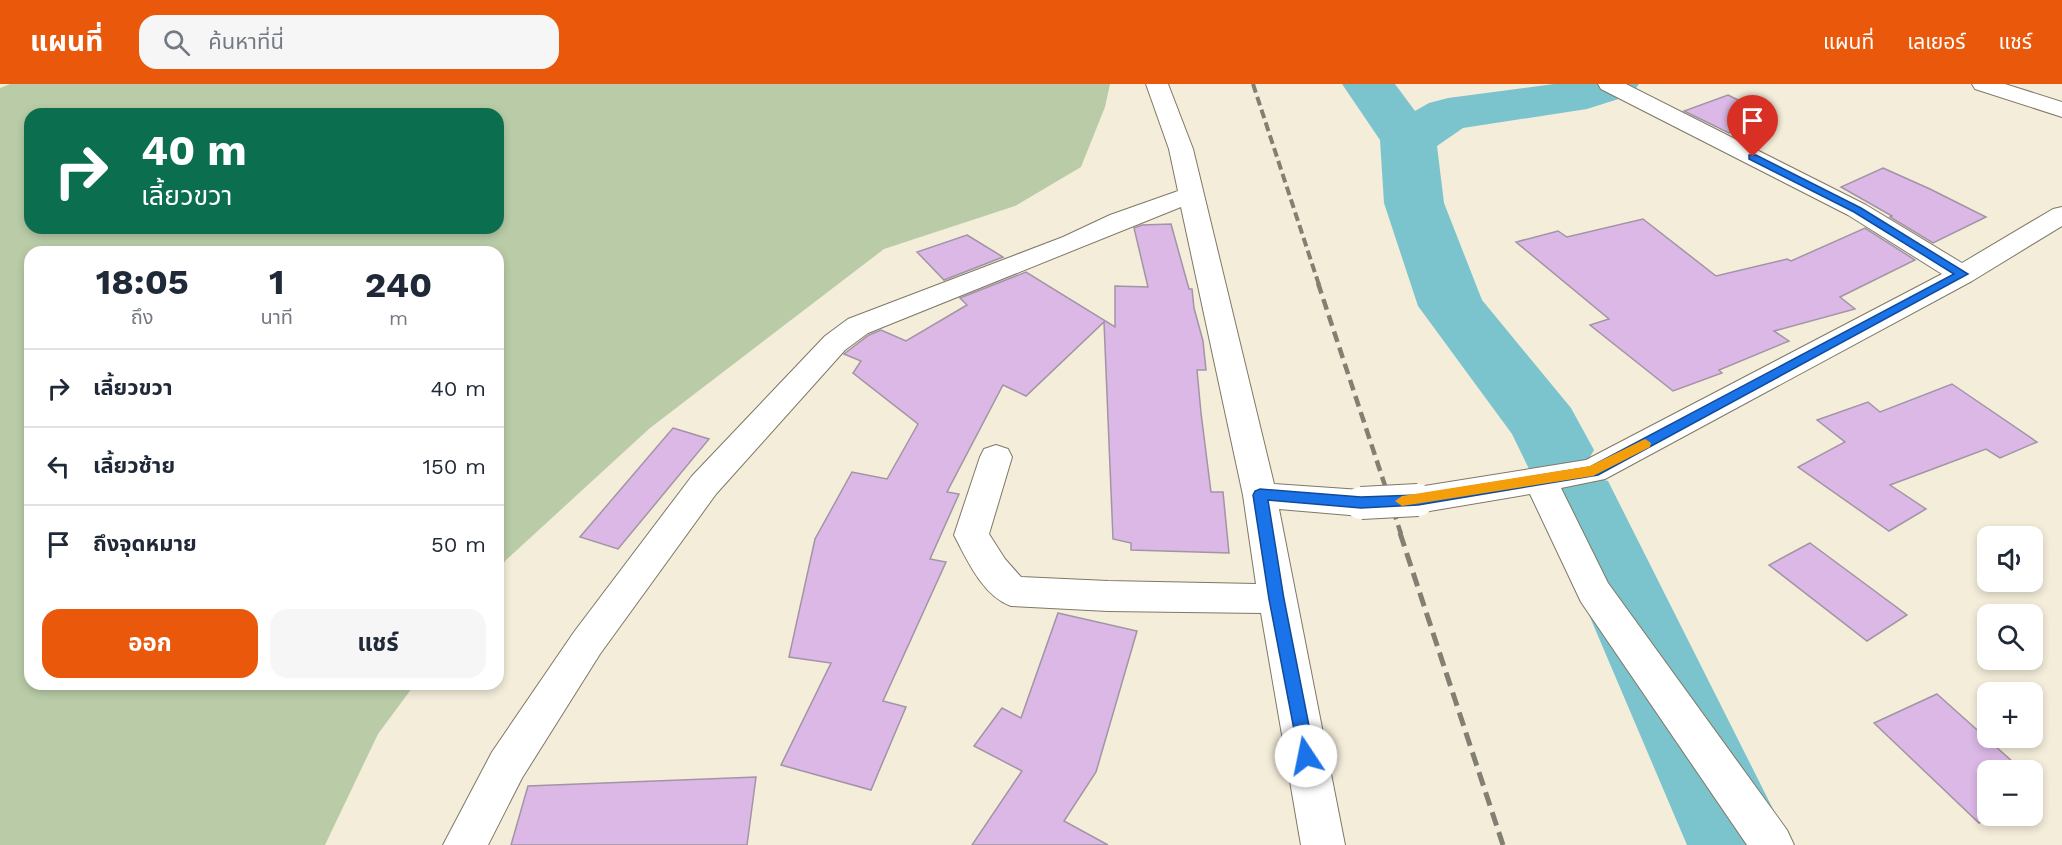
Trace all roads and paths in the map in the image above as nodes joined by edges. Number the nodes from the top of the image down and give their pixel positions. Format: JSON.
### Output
{"nodes":[{"id":1,"x":1157,"y":84,"type":"edge"},
{"id":2,"x":1609,"y":84,"type":"edge"},
{"id":3,"x":1983,"y":84,"type":"edge"},
{"id":4,"x":2062,"y":90,"type":"edge"},
{"id":5,"x":2051,"y":107,"type":"edge"},
{"id":6,"x":1191,"y":195,"type":"junction"},
{"id":7,"x":2062,"y":215,"type":"edge"},
{"id":8,"x":1962,"y":274,"type":"junction"},
{"id":9,"x":996,"y":457,"type":"dead end"},
{"id":10,"x":1540,"y":480,"type":"junction"},
{"id":11,"x":1260,"y":495,"type":"junction"},
{"id":12,"x":1276,"y":599,"type":"junction"},
{"id":13,"x":1770,"y":843,"type":"edge"},
{"id":14,"x":465,"y":845,"type":"edge"},
{"id":15,"x":1323,"y":845,"type":"edge"}],
"edges":[{"from":1,"to":6,"type":"street"},
{"from":2,"to":8,"type":"street"},
{"from":3,"to":5,"type":"street"},
{"from":4,"to":5,"type":"street"},
{"from":6,"to":11,"type":"street"},
{"from":6,"to":14,"type":"street"},
{"from":7,"to":8,"type":"street"},
{"from":8,"to":10,"type":"street"},
{"from":9,"to":12,"type":"street"},
{"from":10,"to":11,"type":"street","bridge":true},
{"from":10,"to":13,"type":"street"},
{"from":11,"to":12,"type":"street"},
{"from":12,"to":15,"type":"street"}]}
